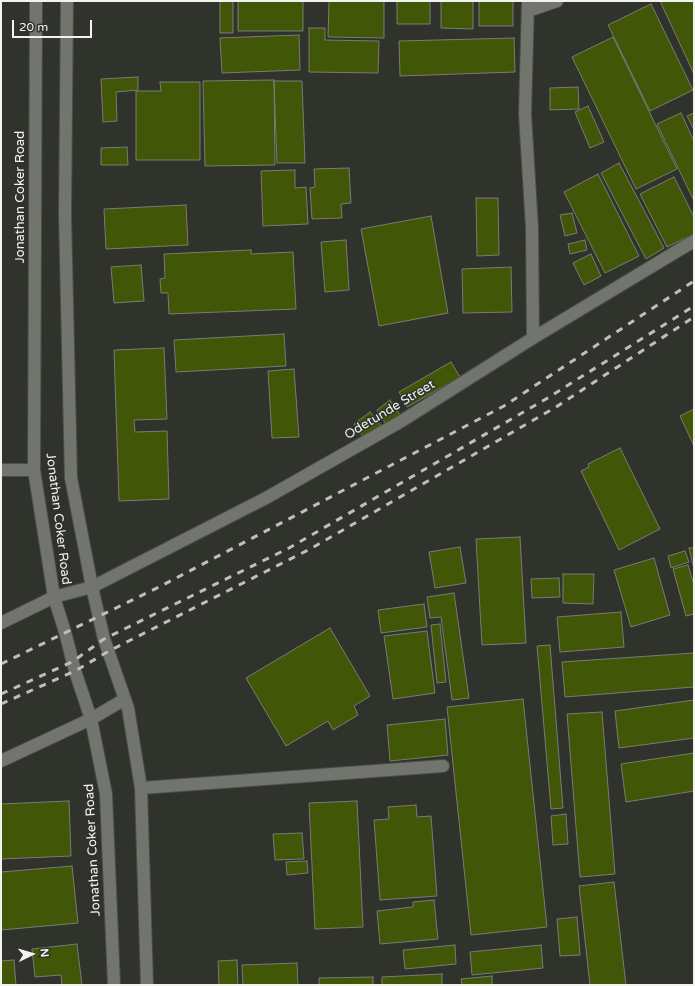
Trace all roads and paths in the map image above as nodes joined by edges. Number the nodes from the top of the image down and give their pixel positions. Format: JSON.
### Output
{"nodes":[{"id":1,"x":36,"y":1,"type":"edge"},
{"id":2,"x":67,"y":1,"type":"edge"},
{"id":3,"x":557,"y":1,"type":"edge"},
{"id":4,"x":528,"y":6,"type":"edge"},
{"id":5,"x":694,"y":241,"type":"edge"},
{"id":6,"x":533,"y":338,"type":"junction"},
{"id":7,"x":1,"y":470,"type":"edge"},
{"id":8,"x":34,"y":470,"type":"junction"},
{"id":9,"x":92,"y":587,"type":"junction"},
{"id":10,"x":54,"y":597,"type":"junction"},
{"id":11,"x":1,"y":623,"type":"edge"},
{"id":12,"x":126,"y":699,"type":"junction"},
{"id":13,"x":91,"y":719,"type":"junction"},
{"id":14,"x":1,"y":761,"type":"edge"},
{"id":15,"x":443,"y":766,"type":"dead end"},
{"id":16,"x":141,"y":788,"type":"junction"},
{"id":17,"x":114,"y":985,"type":"edge"},
{"id":18,"x":147,"y":985,"type":"edge"}],
"edges":[{"from":1,"to":8,"type":"street","name":"Jonathan Coker Road"},
{"from":2,"to":9,"type":"street","name":"Jonathan Coker Road"},
{"from":3,"to":4,"type":"street"},
{"from":4,"to":6,"type":"street"},
{"from":5,"to":6,"type":"street","name":"Odetunde Street"},
{"from":6,"to":9,"type":"street","name":"Odetunde Street"},
{"from":7,"to":8,"type":"street"},
{"from":8,"to":10,"type":"street","name":"Jonathan Coker Road"},
{"from":9,"to":10,"type":"street","name":"Odetunde Street"},
{"from":9,"to":12,"type":"street","name":"Jonathan Coker Road"},
{"from":10,"to":11,"type":"street","name":"Odetunde Street"},
{"from":10,"to":13,"type":"street","name":"Jonathan Coker Road"},
{"from":12,"to":13,"type":"street"},
{"from":12,"to":16,"type":"street","name":"Jonathan Coker Road"},
{"from":13,"to":14,"type":"street"},
{"from":13,"to":17,"type":"street","name":"Jonathan Coker Road"},
{"from":15,"to":16,"type":"street"},
{"from":16,"to":18,"type":"street","name":"Jonathan Coker Road"}]}
